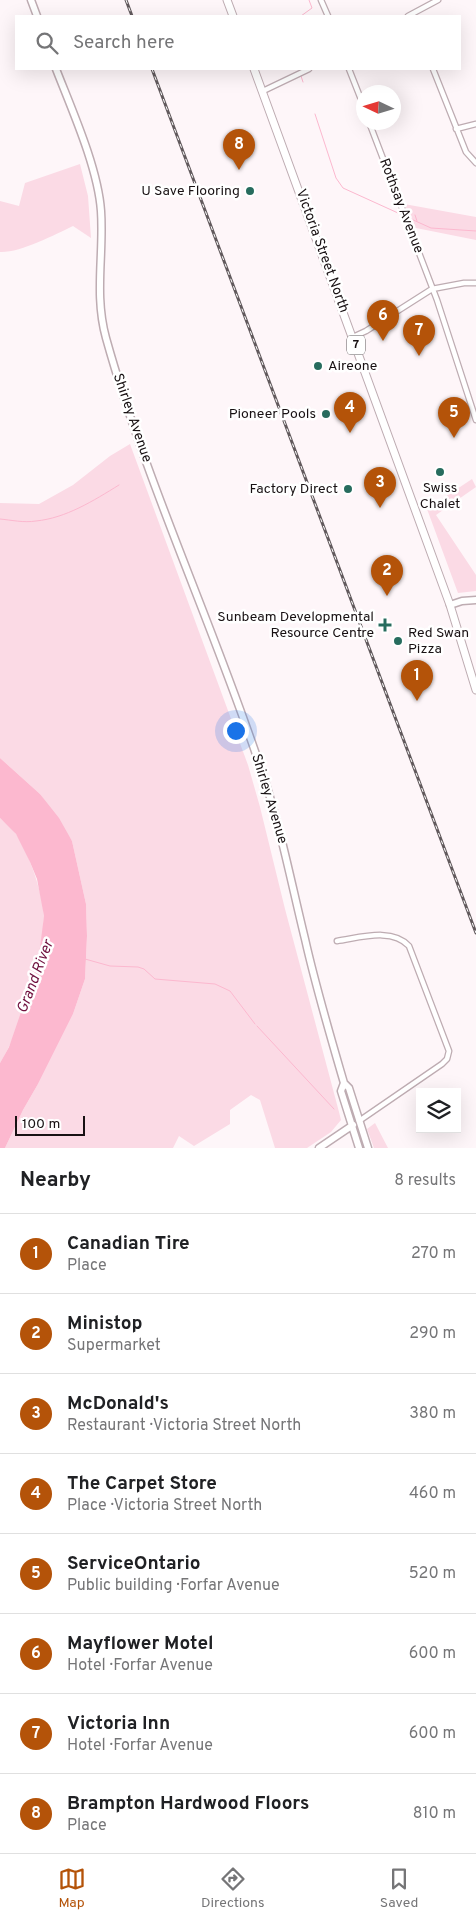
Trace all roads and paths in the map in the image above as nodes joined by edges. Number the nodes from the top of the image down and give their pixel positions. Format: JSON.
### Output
{"nodes":[{"id":1,"x":31,"y":0,"type":"edge"},
{"id":2,"x":227,"y":0,"type":"edge"},
{"id":3,"x":321,"y":0,"type":"edge"},
{"id":4,"x":438,"y":0,"type":"edge"},
{"id":5,"x":37,"y":15,"type":"edge"},
{"id":6,"x":233,"y":15,"type":"edge"},
{"id":7,"x":328,"y":15,"type":"edge"},
{"id":8,"x":413,"y":15,"type":"edge"},
{"id":9,"x":56,"y":70,"type":"edge"},
{"id":10,"x":254,"y":70,"type":"edge"},
{"id":11,"x":307,"y":70,"type":"edge"},
{"id":12,"x":349,"y":70,"type":"edge"},
{"id":13,"x":433,"y":70,"type":"edge"},
{"id":14,"x":356,"y":87,"type":"edge"},
{"id":15,"x":263,"y":91,"type":"junction"},
{"id":16,"x":476,"y":124,"type":"edge"},
{"id":17,"x":456,"y":129,"type":"junction"},
{"id":18,"x":372,"y":130,"type":"edge"},
{"id":19,"x":476,"y":163,"type":"edge"},
{"id":20,"x":476,"y":283,"type":"edge"},
{"id":21,"x":432,"y":289,"type":"junction"},
{"id":22,"x":353,"y":338,"type":"junction"},
{"id":23,"x":476,"y":420,"type":"edge"},
{"id":24,"x":476,"y":600,"type":"edge"},
{"id":25,"x":450,"y":605,"type":"junction"},
{"id":26,"x":476,"y":690,"type":"edge"},
{"id":27,"x":337,"y":941,"type":"dead end"},
{"id":28,"x":344,"y":1083,"type":"junction"},
{"id":29,"x":359,"y":1121,"type":"junction"},
{"id":30,"x":352,"y":1126,"type":"junction"},
{"id":31,"x":319,"y":1148,"type":"edge"},
{"id":32,"x":359,"y":1148,"type":"edge"},
{"id":33,"x":368,"y":1148,"type":"edge"}],
"edges":[{"from":1,"to":5,"type":"main road"},
{"from":2,"to":6,"type":"main road"},
{"from":3,"to":7,"type":"street"},
{"from":4,"to":8,"type":"street"},
{"from":9,"to":28,"type":"main road","name":"Shirley Avenue"},
{"from":10,"to":15,"type":"main road","name":"Victoria Street North","number":"7"},
{"from":11,"to":15,"type":"street"},
{"from":12,"to":14,"type":"street"},
{"from":13,"to":17,"type":"street"},
{"from":15,"to":22,"type":"main road","name":"Victoria Street North","number":"7"},
{"from":16,"to":17,"type":"street"},
{"from":17,"to":19,"type":"street"},
{"from":18,"to":21,"type":"street","name":"Rothsay Avenue"},
{"from":20,"to":21,"type":"street"},
{"from":21,"to":22,"type":"street"},
{"from":21,"to":23,"type":"street","name":"Rothsay Avenue"},
{"from":22,"to":25,"type":"main road","name":"Victoria Street North","number":"7"},
{"from":24,"to":25,"type":"main road"},
{"from":25,"to":26,"type":"main road","name":"Victoria Street North","number":"7"},
{"from":27,"to":29,"type":"street"},
{"from":28,"to":29,"type":"main road","name":"Shirley Avenue"},
{"from":28,"to":30,"type":"main road","name":"Shirley Avenue"},
{"from":29,"to":30,"type":"main road"},
{"from":29,"to":33,"type":"main road","name":"Shirley Avenue"},
{"from":30,"to":31,"type":"main road"},
{"from":30,"to":32,"type":"main road","name":"Shirley Avenue"}]}
